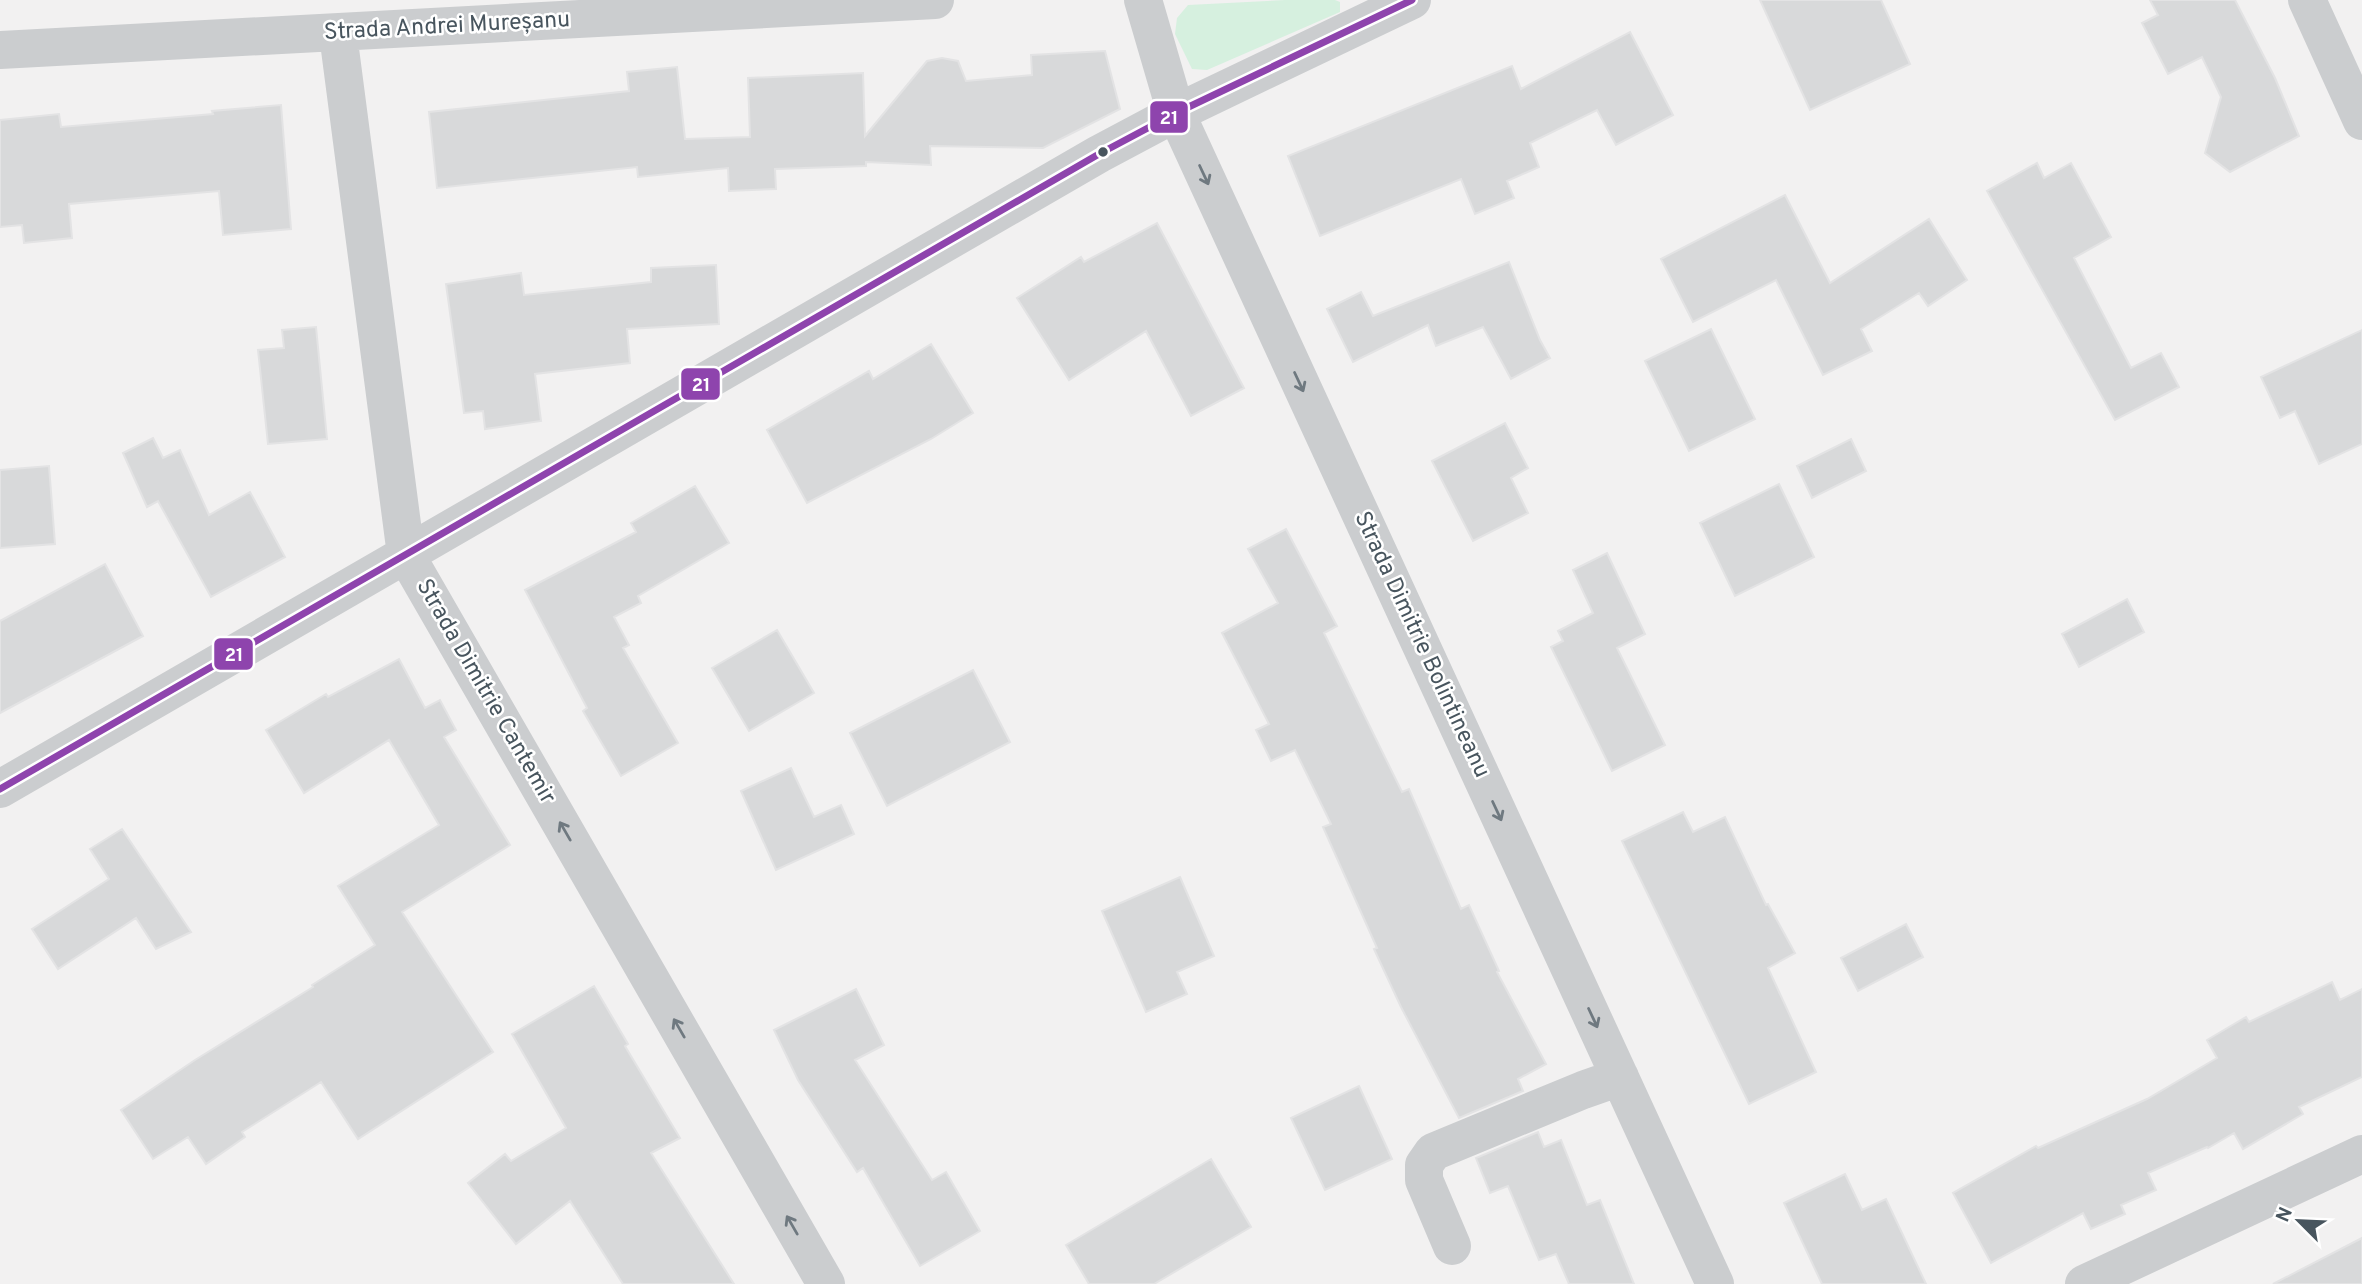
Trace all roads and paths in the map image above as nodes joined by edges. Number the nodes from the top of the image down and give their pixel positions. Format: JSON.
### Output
{"nodes":[{"id":1,"x":935,"y":0,"type":"edge"},
{"id":2,"x":1143,"y":0,"type":"edge"},
{"id":3,"x":1412,"y":0,"type":"edge"},
{"id":4,"x":2307,"y":0,"type":"edge"},
{"id":5,"x":338,"y":34,"type":"junction"},
{"id":6,"x":0,"y":51,"type":"edge"},
{"id":7,"x":1176,"y":113,"type":"junction"},
{"id":8,"x":2362,"y":121,"type":"edge"},
{"id":9,"x":406,"y":555,"type":"junction"},
{"id":10,"x":0,"y":789,"type":"edge"},
{"id":11,"x":1620,"y":1077,"type":"junction"},
{"id":12,"x":2362,"y":1154,"type":"edge"},
{"id":13,"x":1452,"y":1246,"type":"dead end"},
{"id":14,"x":827,"y":1284,"type":"edge"},
{"id":15,"x":1715,"y":1284,"type":"edge"},
{"id":16,"x":2084,"y":1284,"type":"edge"}],
"edges":[{"from":1,"to":5,"type":"street","name":"Strada Andrei Mureșanu"},
{"from":2,"to":7,"type":"street","name":"Strada Dimitrie Bolintineanu"},
{"from":3,"to":7,"type":"street"},
{"from":4,"to":8,"type":"street"},
{"from":5,"to":6,"type":"street","name":"Strada Andrei Mureșanu"},
{"from":5,"to":9,"type":"street","name":"Strada Dimitrie Cantemir"},
{"from":7,"to":9,"type":"street"},
{"from":7,"to":11,"type":"street","name":"Strada Dimitrie Bolintineanu","one_way":true},
{"from":9,"to":10,"type":"street"},
{"from":14,"to":9,"type":"street","name":"Strada Dimitrie Cantemir","one_way":true},
{"from":11,"to":13,"type":"street"},
{"from":11,"to":15,"type":"street","name":"Strada Dimitrie Bolintineanu"},
{"from":12,"to":16,"type":"street"}]}
